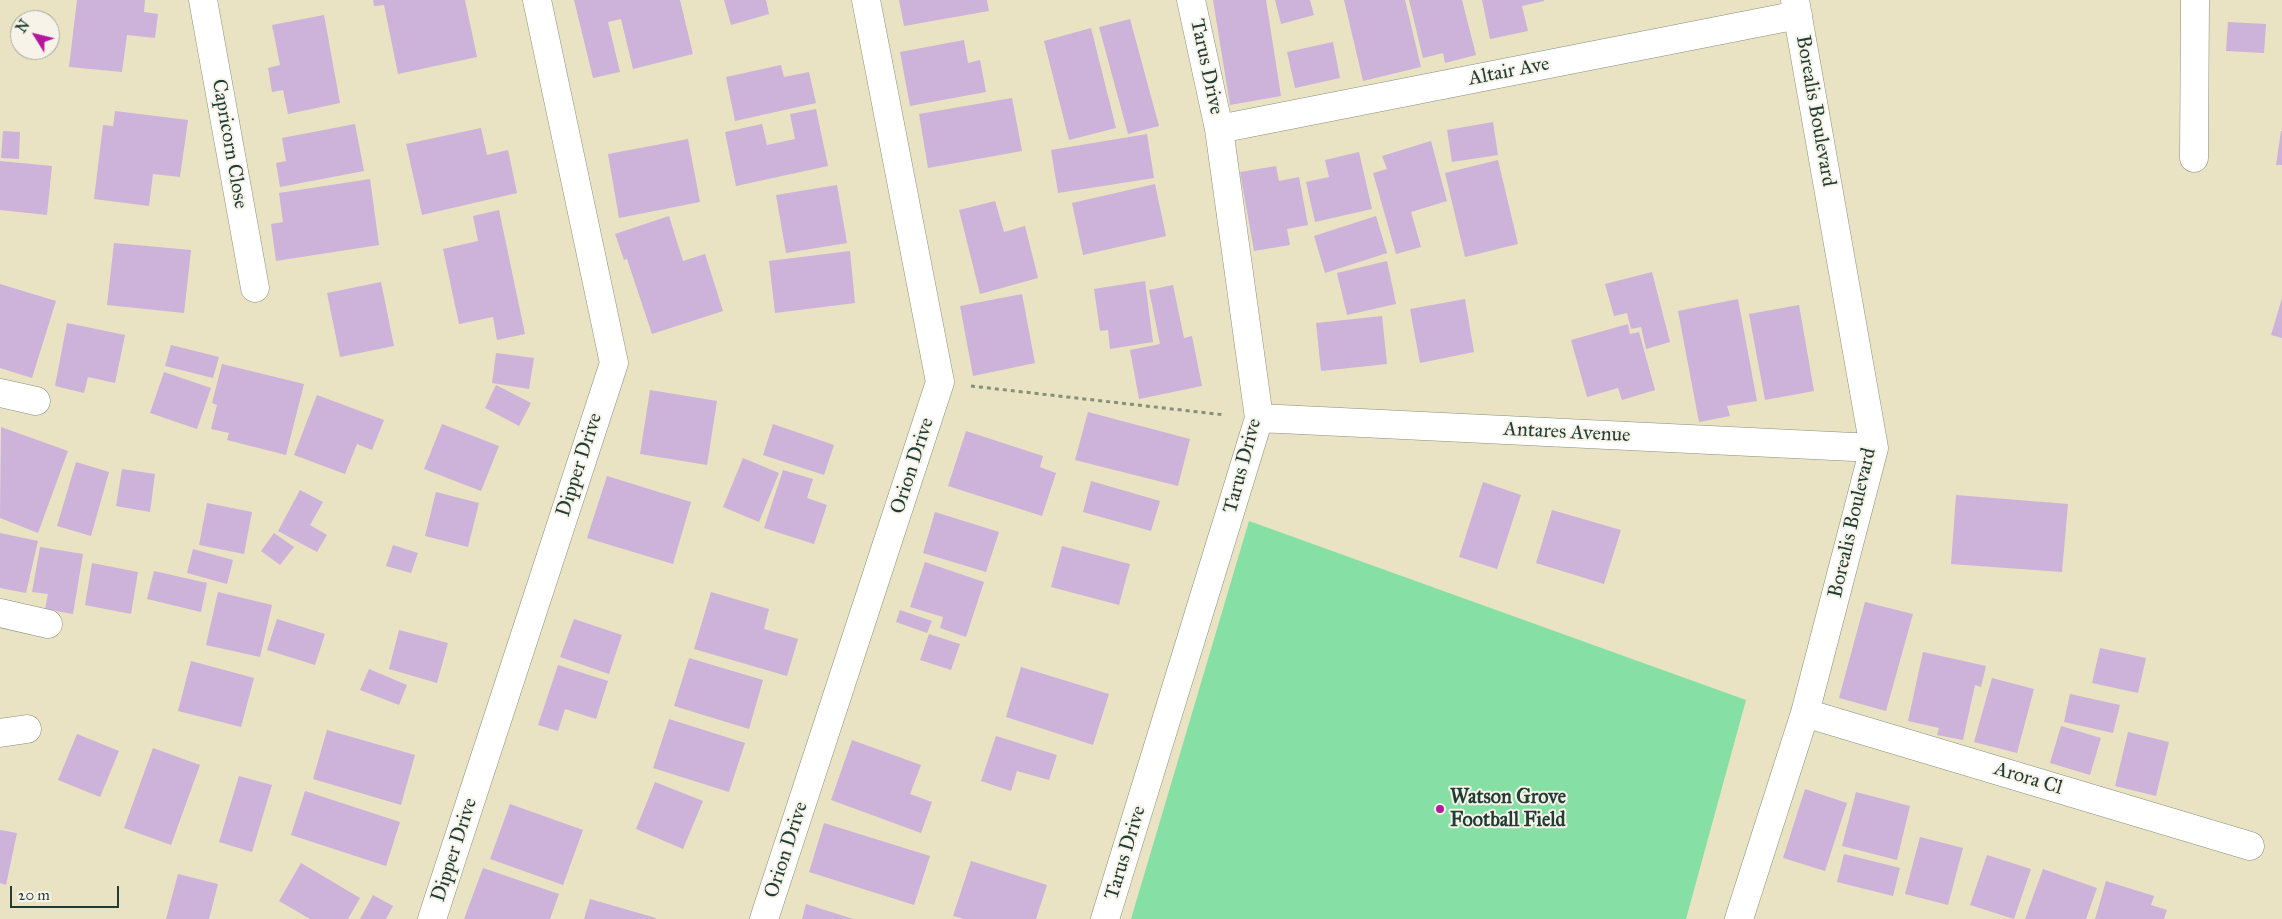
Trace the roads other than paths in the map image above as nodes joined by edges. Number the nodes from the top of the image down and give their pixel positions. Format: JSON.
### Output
{"nodes":[{"id":1,"x":203,"y":0,"type":"edge"},
{"id":2,"x":536,"y":0,"type":"edge"},
{"id":3,"x":866,"y":0,"type":"edge"},
{"id":4,"x":1191,"y":0,"type":"edge"},
{"id":5,"x":2195,"y":0,"type":"edge"},
{"id":6,"x":1797,"y":8,"type":"edge"},
{"id":7,"x":1220,"y":129,"type":"junction"},
{"id":8,"x":2194,"y":158,"type":"dead end"},
{"id":9,"x":255,"y":288,"type":"dead end"},
{"id":10,"x":0,"y":393,"type":"edge"},
{"id":11,"x":36,"y":401,"type":"dead end"},
{"id":12,"x":1259,"y":418,"type":"junction"},
{"id":13,"x":1874,"y":448,"type":"junction"},
{"id":14,"x":0,"y":613,"type":"edge"},
{"id":15,"x":48,"y":624,"type":"dead end"},
{"id":16,"x":1805,"y":713,"type":"junction"},
{"id":17,"x":27,"y":729,"type":"dead end"},
{"id":18,"x":0,"y":733,"type":"edge"},
{"id":19,"x":2250,"y":846,"type":"dead end"},
{"id":20,"x":432,"y":919,"type":"edge"},
{"id":21,"x":764,"y":919,"type":"edge"},
{"id":22,"x":1105,"y":919,"type":"edge"},
{"id":23,"x":1739,"y":919,"type":"edge"}],
"edges":[{"from":1,"to":9,"type":"street","name":"Capricorn Close"},
{"from":2,"to":20,"type":"street","name":"Dipper Drive"},
{"from":3,"to":21,"type":"street","name":"Orion Drive"},
{"from":4,"to":7,"type":"street","name":"Tarus Drive"},
{"from":5,"to":8,"type":"street"},
{"from":6,"to":7,"type":"street","name":"Altair Ave"},
{"from":6,"to":13,"type":"street","name":"Borealis Boulevard"},
{"from":7,"to":12,"type":"street","name":"Tarus Drive"},
{"from":10,"to":11,"type":"street"},
{"from":12,"to":13,"type":"street","name":"Antares Avenue"},
{"from":12,"to":22,"type":"street","name":"Tarus Drive"},
{"from":13,"to":16,"type":"street","name":"Borealis Boulevard"},
{"from":14,"to":15,"type":"street"},
{"from":16,"to":19,"type":"street","name":"Arora Cl"},
{"from":16,"to":23,"type":"street","name":"Borealis Boulevard"},
{"from":17,"to":18,"type":"street"}]}
